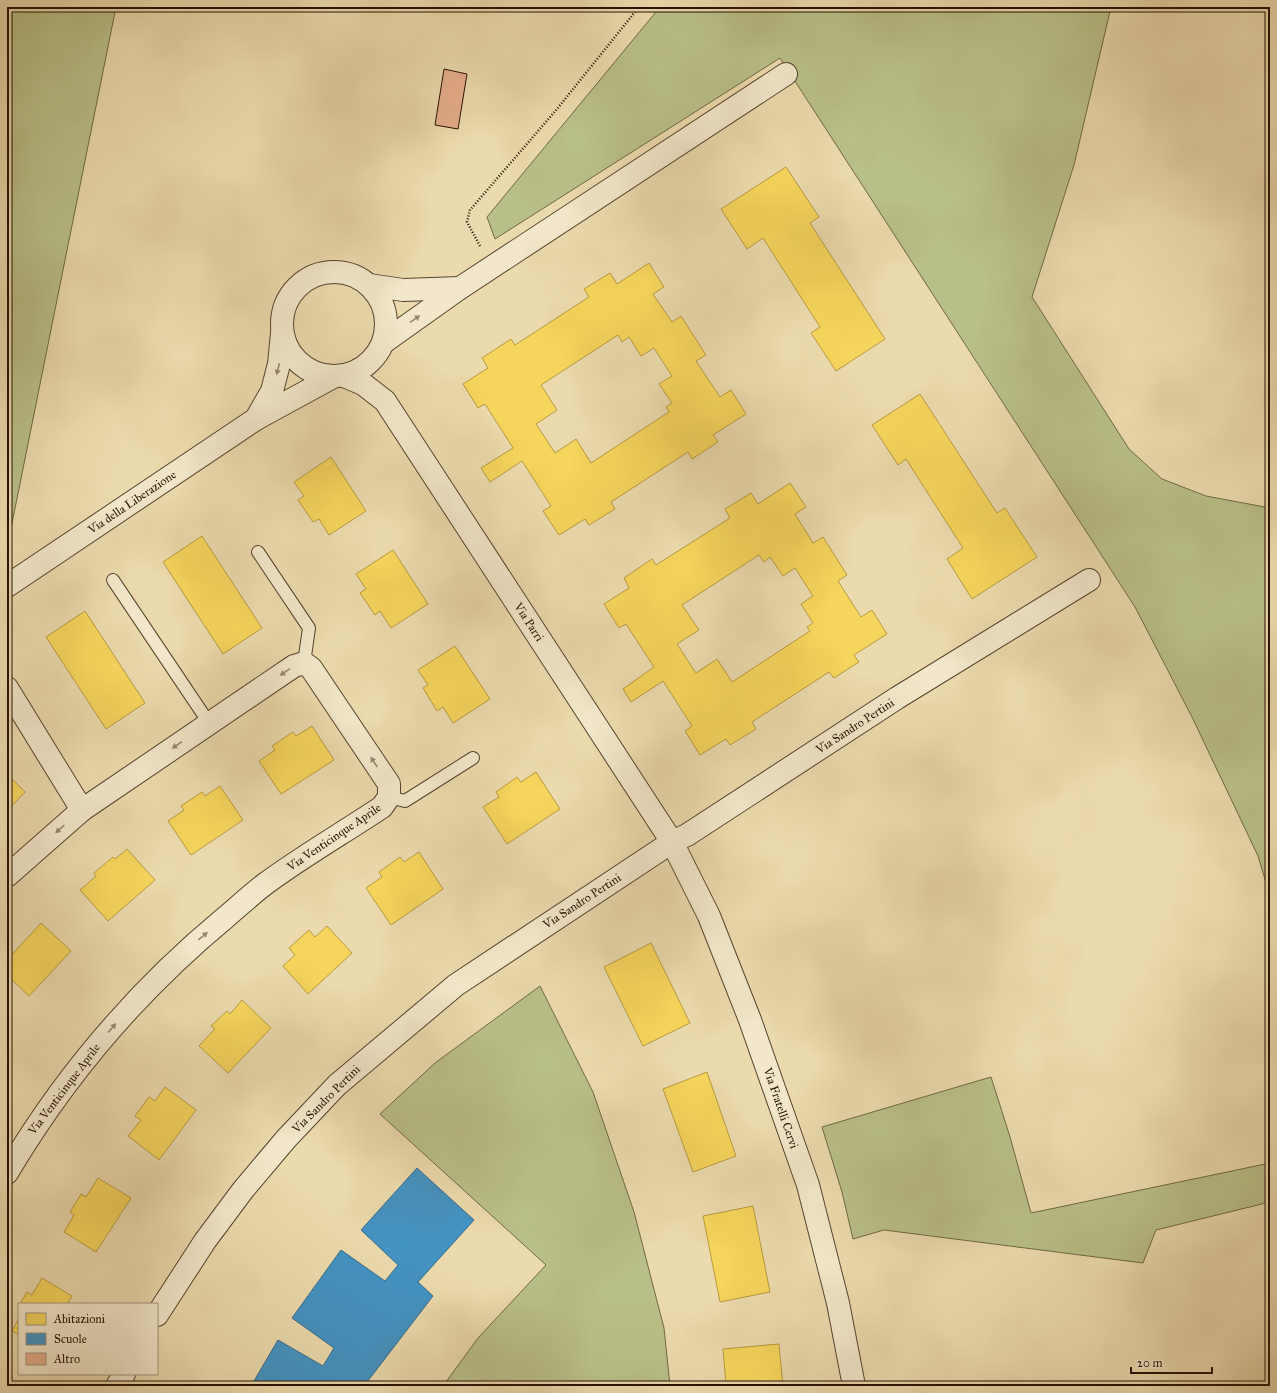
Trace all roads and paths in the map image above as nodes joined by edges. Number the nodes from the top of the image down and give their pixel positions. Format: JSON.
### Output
{"nodes":[{"id":1,"x":639,"y":7,"type":"edge"},
{"id":2,"x":786,"y":74,"type":"dead end"},
{"id":3,"x":490,"y":268,"type":"junction"},
{"id":4,"x":369,"y":285,"type":"junction"},
{"id":5,"x":460,"y":288,"type":"junction"},
{"id":6,"x":282,"y":330,"type":"junction"},
{"id":7,"x":382,"y":344,"type":"junction"},
{"id":8,"x":338,"y":376,"type":"junction"},
{"id":9,"x":385,"y":401,"type":"junction"},
{"id":10,"x":256,"y":419,"type":"junction"},
{"id":11,"x":258,"y":552,"type":"dead end"},
{"id":12,"x":113,"y":580,"type":"dead end"},
{"id":13,"x":1089,"y":580,"type":"dead end"},
{"id":14,"x":7,"y":586,"type":"edge"},
{"id":15,"x":304,"y":663,"type":"junction"},
{"id":16,"x":7,"y":688,"type":"edge"},
{"id":17,"x":209,"y":723,"type":"junction"},
{"id":18,"x":473,"y":758,"type":"dead end"},
{"id":19,"x":390,"y":797,"type":"junction"},
{"id":20,"x":82,"y":810,"type":"junction"},
{"id":21,"x":672,"y":842,"type":"junction"},
{"id":22,"x":7,"y":876,"type":"edge"},
{"id":23,"x":7,"y":1173,"type":"edge"},
{"id":24,"x":158,"y":1313,"type":"edge"},
{"id":25,"x":123,"y":1375,"type":"edge"},
{"id":26,"x":117,"y":1386,"type":"edge"},
{"id":27,"x":854,"y":1386,"type":"edge"}],
"edges":[{"from":1,"to":3,"type":"path"},
{"from":2,"to":3,"type":"street"},
{"from":3,"to":5,"type":"street"},
{"from":4,"to":5,"type":"street"},
{"from":4,"to":6,"type":"street","name":"Via della Liberazione"},
{"from":4,"to":7,"type":"street","name":"Via della Liberazione"},
{"from":7,"to":5,"type":"street","one_way":true},
{"from":6,"to":8,"type":"street","name":"Via della Liberazione"},
{"from":6,"to":10,"type":"street","name":"Via della Liberazione","one_way":true},
{"from":7,"to":8,"type":"street","name":"Via della Liberazione"},
{"from":7,"to":9,"type":"street","name":"Via Parri"},
{"from":8,"to":9,"type":"street","name":"Via Parri"},
{"from":8,"to":10,"type":"street","name":"Via della Liberazione"},
{"from":9,"to":21,"type":"street","name":"Via Parri"},
{"from":10,"to":14,"type":"street","name":"Via della Liberazione"},
{"from":11,"to":15,"type":"lane"},
{"from":12,"to":17,"type":"lane"},
{"from":13,"to":21,"type":"street","name":"Via Sandro Pertini"},
{"from":15,"to":17,"type":"street","one_way":true},
{"from":19,"to":15,"type":"street","name":"Via Venticinque Aprile","one_way":true},
{"from":16,"to":20,"type":"street"},
{"from":17,"to":20,"type":"street","one_way":true},
{"from":18,"to":19,"type":"lane"},
{"from":23,"to":19,"type":"street","name":"Via Venticinque Aprile","one_way":true},
{"from":20,"to":22,"type":"street","one_way":true},
{"from":21,"to":24,"type":"street","name":"Via Sandro Pertini"},
{"from":21,"to":27,"type":"street","name":"Via Fratelli Cervi"},
{"from":25,"to":26,"type":"street"}]}
